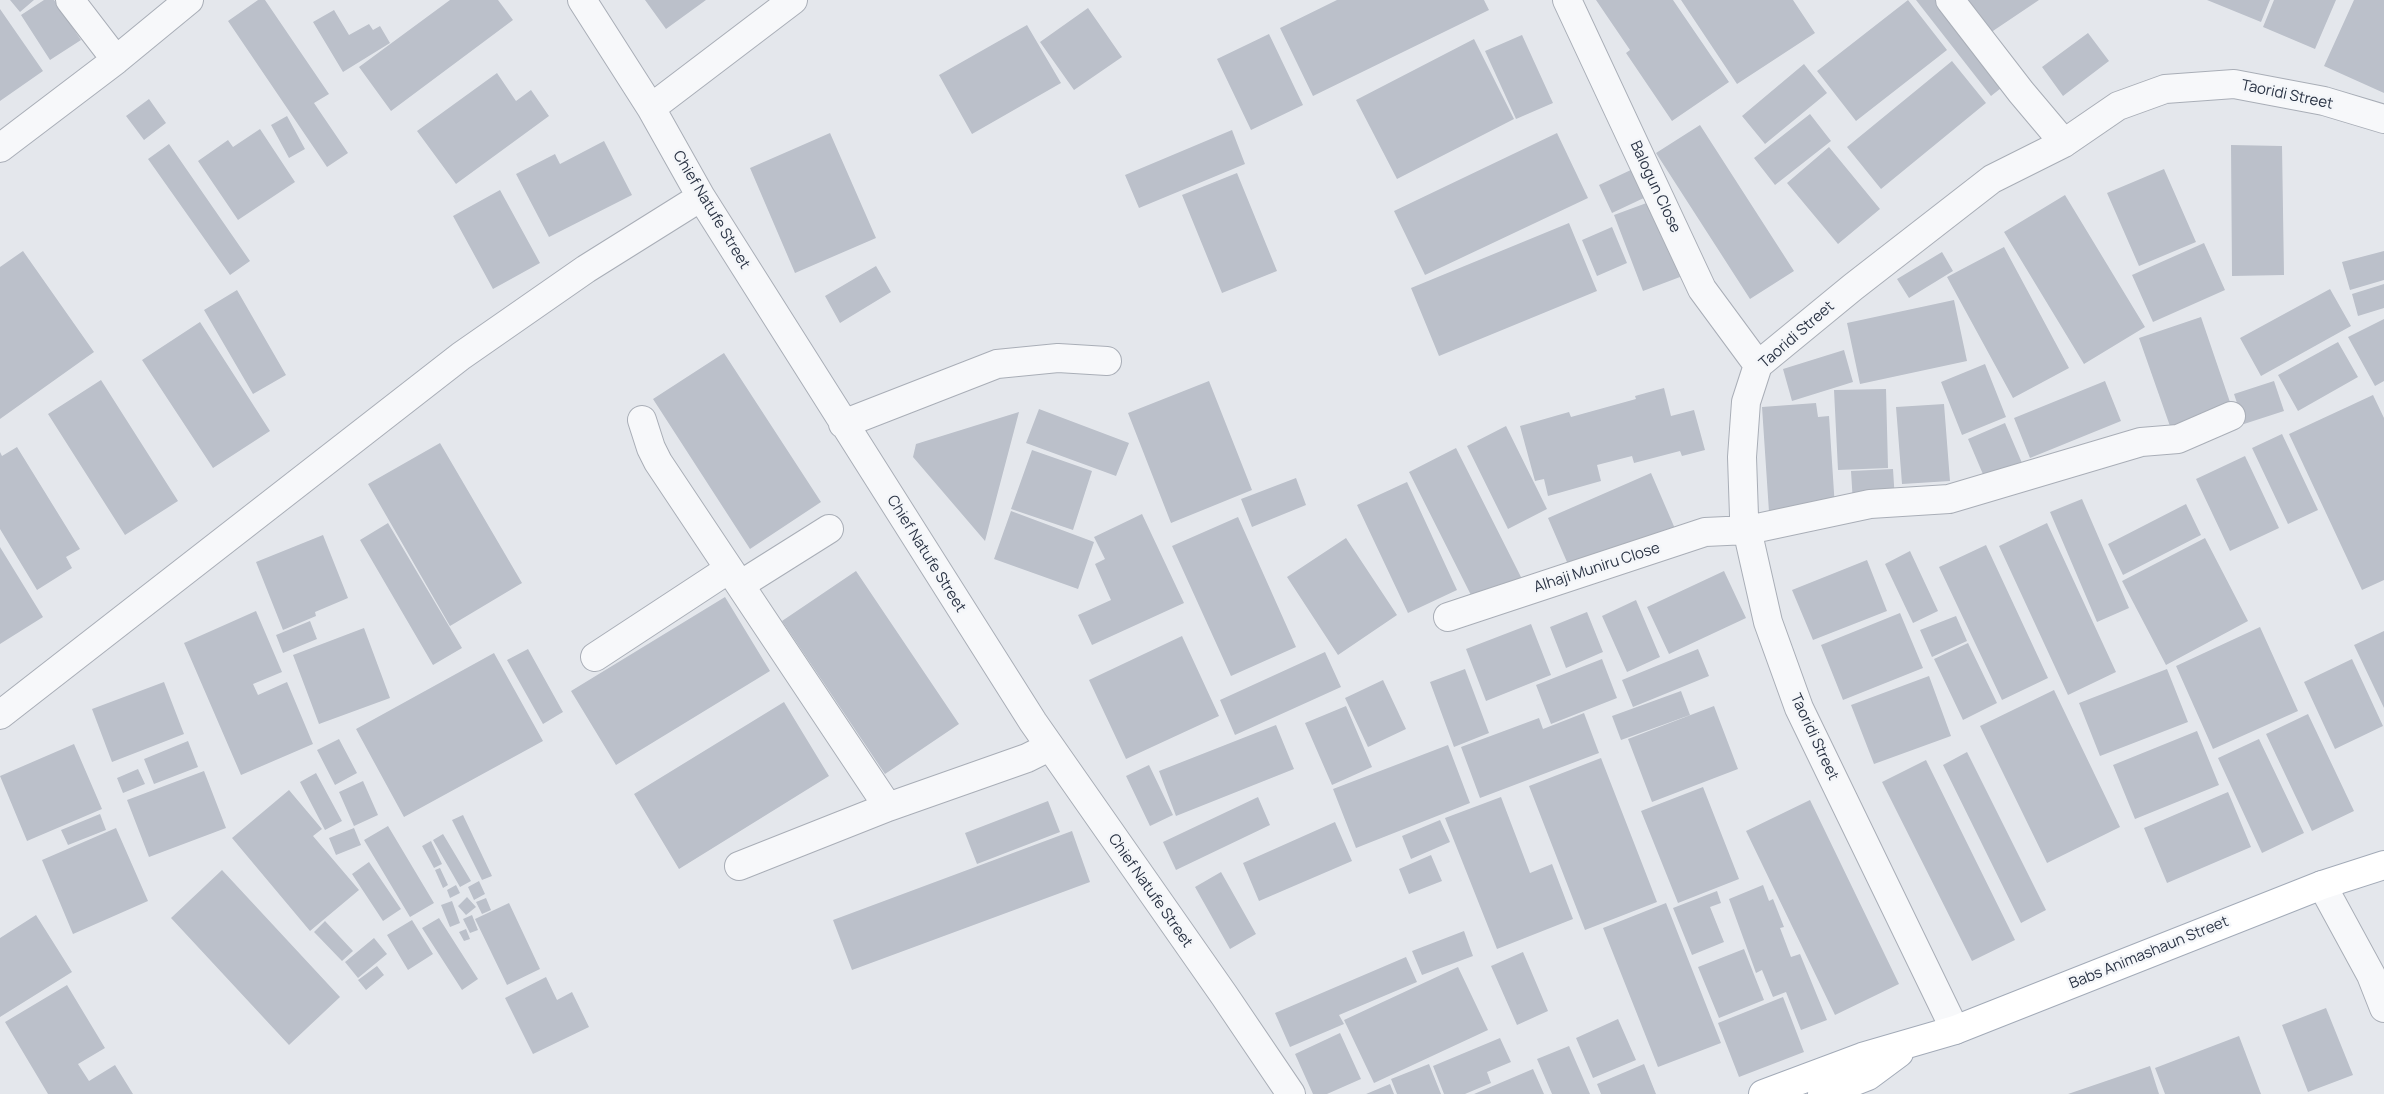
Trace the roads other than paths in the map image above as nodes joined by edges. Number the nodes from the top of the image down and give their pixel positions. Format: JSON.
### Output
{"nodes":[{"id":1,"x":70,"y":0,"type":"edge"},
{"id":2,"x":189,"y":0,"type":"edge"},
{"id":3,"x":582,"y":0,"type":"edge"},
{"id":4,"x":793,"y":0,"type":"edge"},
{"id":5,"x":1566,"y":0,"type":"edge"},
{"id":6,"x":1950,"y":0,"type":"edge"},
{"id":7,"x":116,"y":60,"type":"junction"},
{"id":8,"x":651,"y":108,"type":"junction"},
{"id":9,"x":2384,"y":120,"type":"edge"},
{"id":10,"x":2064,"y":142,"type":"junction"},
{"id":11,"x":0,"y":148,"type":"edge"},
{"id":12,"x":702,"y":198,"type":"junction"},
{"id":13,"x":1107,"y":361,"type":"dead end"},
{"id":14,"x":1758,"y":365,"type":"junction"},
{"id":15,"x":2231,"y":416,"type":"dead end"},
{"id":16,"x":642,"y":420,"type":"dead end"},
{"id":17,"x":843,"y":424,"type":"junction"},
{"id":18,"x":829,"y":528,"type":"dead end"},
{"id":19,"x":1748,"y":530,"type":"junction"},
{"id":20,"x":735,"y":577,"type":"junction"},
{"id":21,"x":1448,"y":617,"type":"dead end"},
{"id":22,"x":595,"y":657,"type":"dead end"},
{"id":23,"x":0,"y":715,"type":"edge"},
{"id":24,"x":1049,"y":747,"type":"junction"},
{"id":25,"x":888,"y":807,"type":"junction"},
{"id":26,"x":2384,"y":864,"type":"edge"},
{"id":27,"x":739,"y":866,"type":"dead end"},
{"id":28,"x":2322,"y":885,"type":"junction"},
{"id":29,"x":2384,"y":1008,"type":"edge"},
{"id":30,"x":1954,"y":1030,"type":"junction"},
{"id":31,"x":1868,"y":1076,"type":"edge"},
{"id":32,"x":1290,"y":1094,"type":"edge"},
{"id":33,"x":1763,"y":1094,"type":"edge"},
{"id":34,"x":1822,"y":1094,"type":"edge"}],
"edges":[{"from":1,"to":7,"type":"street"},
{"from":2,"to":7,"type":"street"},
{"from":3,"to":8,"type":"street","name":"Chief Natufe Street"},
{"from":4,"to":8,"type":"street"},
{"from":5,"to":14,"type":"street","name":"Balogun Close"},
{"from":6,"to":10,"type":"street"},
{"from":7,"to":11,"type":"street"},
{"from":8,"to":12,"type":"street","name":"Chief Natufe Street"},
{"from":9,"to":10,"type":"street","name":"Taoridi Street"},
{"from":10,"to":14,"type":"street","name":"Taoridi Street"},
{"from":12,"to":17,"type":"street","name":"Chief Natufe Street"},
{"from":12,"to":23,"type":"street"},
{"from":13,"to":17,"type":"street"},
{"from":14,"to":19,"type":"street","name":"Taoridi Street"},
{"from":15,"to":19,"type":"street","name":"Alhaji Muniru Close"},
{"from":16,"to":20,"type":"street"},
{"from":17,"to":24,"type":"street","name":"Chief Natufe Street"},
{"from":18,"to":20,"type":"street"},
{"from":19,"to":21,"type":"street","name":"Alhaji Muniru Close"},
{"from":19,"to":30,"type":"street","name":"Taoridi Street"},
{"from":20,"to":22,"type":"street"},
{"from":20,"to":25,"type":"street"},
{"from":24,"to":25,"type":"street"},
{"from":24,"to":32,"type":"street","name":"Chief Natufe Street"},
{"from":25,"to":27,"type":"street"},
{"from":26,"to":28,"type":"main road","name":"Babs Animashaun Street"},
{"from":28,"to":29,"type":"street"},
{"from":28,"to":30,"type":"main road","name":"Babs Animashaun Street"},
{"from":30,"to":31,"type":"main road","name":"Babs Animashaun Street"},
{"from":31,"to":33,"type":"main road","name":"Babs Animashaun Street"},
{"from":31,"to":34,"type":"main road","name":"Babs Animashaun Street"}]}
